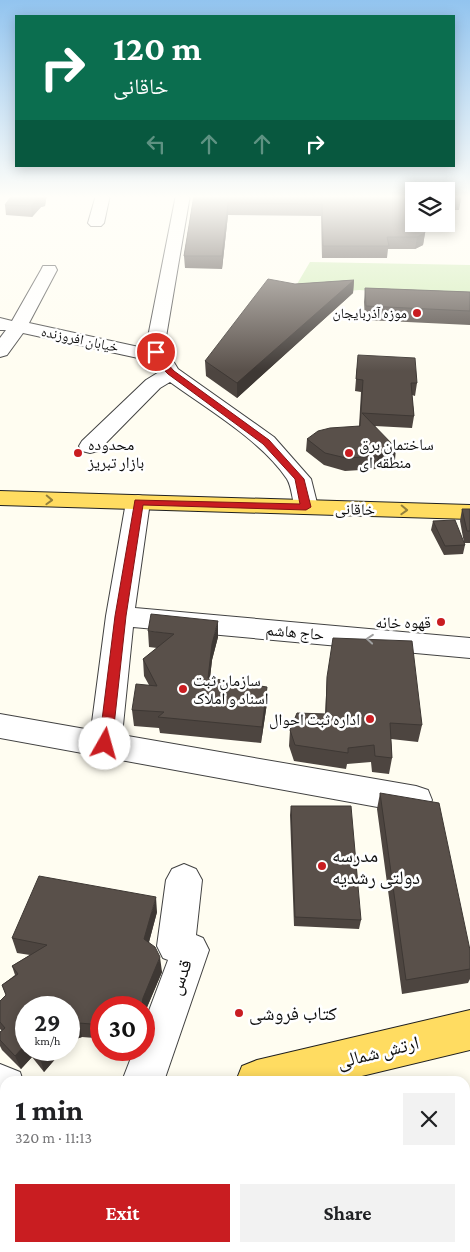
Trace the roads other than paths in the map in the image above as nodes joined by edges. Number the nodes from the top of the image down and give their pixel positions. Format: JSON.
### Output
{"nodes":[{"id":1,"x":173,"y":253,"type":"edge"},
{"id":2,"x":49,"y":270,"type":"dead end"},
{"id":3,"x":9,"y":326,"type":"edge"},
{"id":4,"x":0,"y":351,"type":"edge"},
{"id":5,"x":165,"y":364,"type":"junction"},
{"id":6,"x":90,"y":446,"type":"dead end"},
{"id":7,"x":1,"y":499,"type":"edge"},
{"id":8,"x":138,"y":502,"type":"junction"},
{"id":9,"x":306,"y":507,"type":"junction"},
{"id":10,"x":470,"y":512,"type":"edge"},
{"id":11,"x":120,"y":616,"type":"junction"},
{"id":12,"x":470,"y":648,"type":"edge"},
{"id":13,"x":0,"y":726,"type":"edge"},
{"id":14,"x":105,"y":744,"type":"junction"},
{"id":15,"x":434,"y":803,"type":"edge"},
{"id":16,"x":184,"y":880,"type":"dead end"},
{"id":17,"x":470,"y":1030,"type":"edge"},
{"id":18,"x":145,"y":1076,"type":"edge"},
{"id":19,"x":278,"y":1076,"type":"edge"}],
"edges":[{"from":1,"to":5,"type":"street"},
{"from":2,"to":3,"type":"street"},
{"from":3,"to":4,"type":"street"},
{"from":3,"to":5,"type":"street","name":"خیابان افروزنده"},
{"from":5,"to":6,"type":"street"},
{"from":5,"to":9,"type":"street"},
{"from":7,"to":8,"type":"main road","name":"خاقانی","one_way":true},
{"from":8,"to":9,"type":"main road","name":"خاقانی"},
{"from":8,"to":11,"type":"street"},
{"from":9,"to":10,"type":"main road","name":"خاقانی","one_way":true},
{"from":12,"to":11,"type":"street","name":"حاج هاشم","one_way":true},
{"from":11,"to":14,"type":"street"},
{"from":13,"to":14,"type":"street"},
{"from":14,"to":15,"type":"street"},
{"from":16,"to":18,"type":"street","name":"قدس"},
{"from":17,"to":19,"type":"main road","name":"ارتش شمالی"}]}
